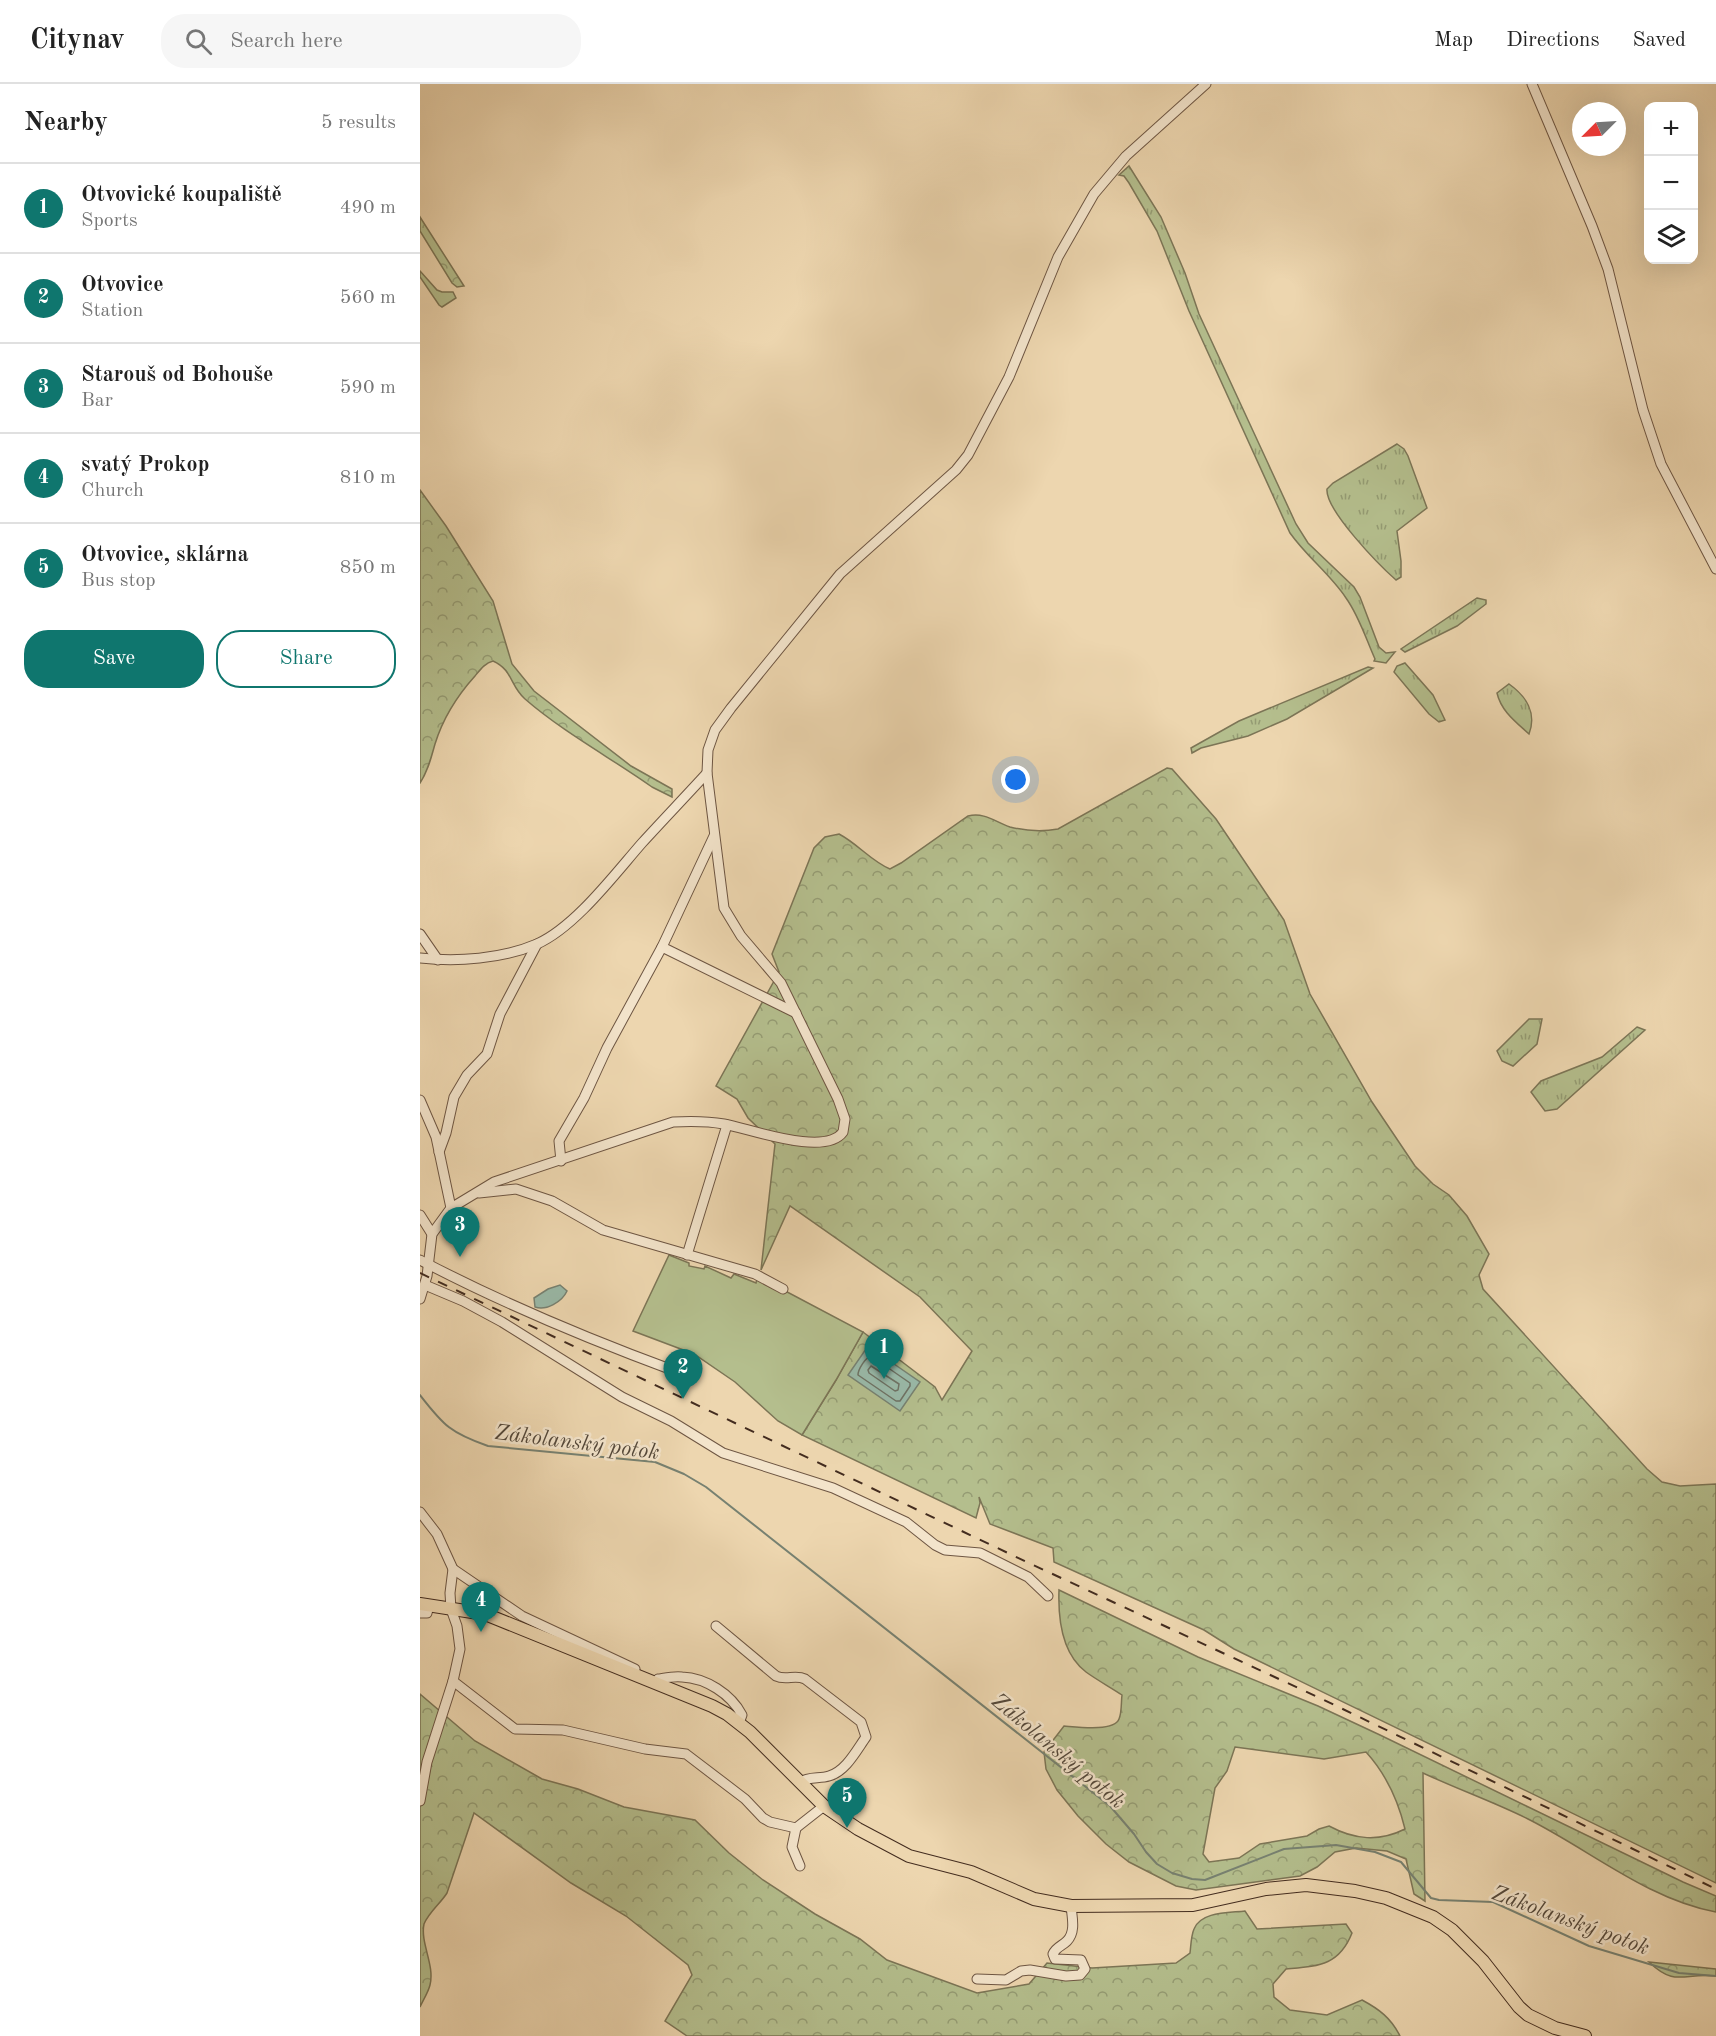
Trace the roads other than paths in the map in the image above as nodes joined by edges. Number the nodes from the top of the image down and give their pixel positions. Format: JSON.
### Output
{"nodes":[{"id":1,"x":1206,"y":84,"type":"edge"},
{"id":2,"x":1532,"y":84,"type":"edge"},
{"id":3,"x":1716,"y":569,"type":"edge"},
{"id":4,"x":707,"y":773,"type":"junction"},
{"id":5,"x":715,"y":833,"type":"junction"},
{"id":6,"x":420,"y":934,"type":"edge"},
{"id":7,"x":537,"y":944,"type":"junction"},
{"id":8,"x":662,"y":947,"type":"junction"},
{"id":9,"x":420,"y":958,"type":"edge"},
{"id":10,"x":438,"y":960,"type":"junction"},
{"id":11,"x":796,"y":1013,"type":"junction"},
{"id":12,"x":420,"y":1100,"type":"edge"},
{"id":13,"x":726,"y":1125,"type":"junction"},
{"id":14,"x":439,"y":1152,"type":"junction"},
{"id":15,"x":561,"y":1161,"type":"junction"},
{"id":16,"x":476,"y":1193,"type":"junction"},
{"id":17,"x":451,"y":1208,"type":"junction"},
{"id":18,"x":420,"y":1215,"type":"edge"},
{"id":19,"x":432,"y":1234,"type":"junction"},
{"id":20,"x":687,"y":1256,"type":"junction"},
{"id":21,"x":424,"y":1262,"type":"edge"},
{"id":22,"x":425,"y":1285,"type":"junction"},
{"id":23,"x":783,"y":1289,"type":"dead end"},
{"id":24,"x":420,"y":1299,"type":"edge"},
{"id":25,"x":675,"y":1371,"type":"dead end"},
{"id":26,"x":420,"y":1512,"type":"edge"},
{"id":27,"x":453,"y":1569,"type":"junction"},
{"id":28,"x":1048,"y":1596,"type":"dead end"},
{"id":29,"x":423,"y":1608,"type":"edge"},
{"id":30,"x":451,"y":1609,"type":"junction"},
{"id":31,"x":716,"y":1626,"type":"dead end"},
{"id":32,"x":453,"y":1681,"type":"junction"},
{"id":33,"x":658,"y":1682,"type":"junction"},
{"id":34,"x":739,"y":1723,"type":"junction"},
{"id":35,"x":800,"y":1782,"type":"junction"},
{"id":36,"x":420,"y":1801,"type":"edge"},
{"id":37,"x":824,"y":1806,"type":"junction"},
{"id":38,"x":796,"y":1828,"type":"junction"},
{"id":39,"x":800,"y":1866,"type":"dead end"},
{"id":40,"x":1071,"y":1906,"type":"junction"},
{"id":41,"x":977,"y":1978,"type":"dead end"},
{"id":42,"x":1585,"y":2036,"type":"edge"}],
"edges":[{"from":1,"to":4,"type":"street"},
{"from":2,"to":3,"type":"street"},
{"from":4,"to":5,"type":"street"},
{"from":4,"to":7,"type":"street"},
{"from":5,"to":8,"type":"street"},
{"from":5,"to":11,"type":"street"},
{"from":6,"to":10,"type":"street"},
{"from":7,"to":10,"type":"street"},
{"from":7,"to":14,"type":"street"},
{"from":8,"to":11,"type":"street"},
{"from":8,"to":15,"type":"street"},
{"from":9,"to":10,"type":"street"},
{"from":11,"to":13,"type":"street"},
{"from":12,"to":14,"type":"street"},
{"from":13,"to":15,"type":"street"},
{"from":13,"to":20,"type":"street"},
{"from":14,"to":17,"type":"street"},
{"from":15,"to":16,"type":"street"},
{"from":16,"to":17,"type":"street"},
{"from":16,"to":20,"type":"street"},
{"from":17,"to":19,"type":"street"},
{"from":18,"to":19,"type":"street"},
{"from":19,"to":21,"type":"street"},
{"from":20,"to":23,"type":"street"},
{"from":21,"to":22,"type":"street"},
{"from":21,"to":25,"type":"street"},
{"from":22,"to":24,"type":"street"},
{"from":22,"to":28,"type":"street"},
{"from":26,"to":27,"type":"street"},
{"from":27,"to":30,"type":"street"},
{"from":27,"to":33,"type":"street"},
{"from":29,"to":30,"type":"main road"},
{"from":30,"to":32,"type":"street"},
{"from":30,"to":33,"type":"main road"},
{"from":31,"to":35,"type":"street"},
{"from":32,"to":36,"type":"street"},
{"from":32,"to":38,"type":"street"},
{"from":33,"to":34,"type":"main road"},
{"from":33,"to":34,"type":"street"},
{"from":34,"to":35,"type":"main road"},
{"from":35,"to":37,"type":"main road"},
{"from":37,"to":38,"type":"street"},
{"from":37,"to":40,"type":"main road"},
{"from":38,"to":39,"type":"street"},
{"from":40,"to":41,"type":"street"},
{"from":40,"to":42,"type":"main road"}]}
